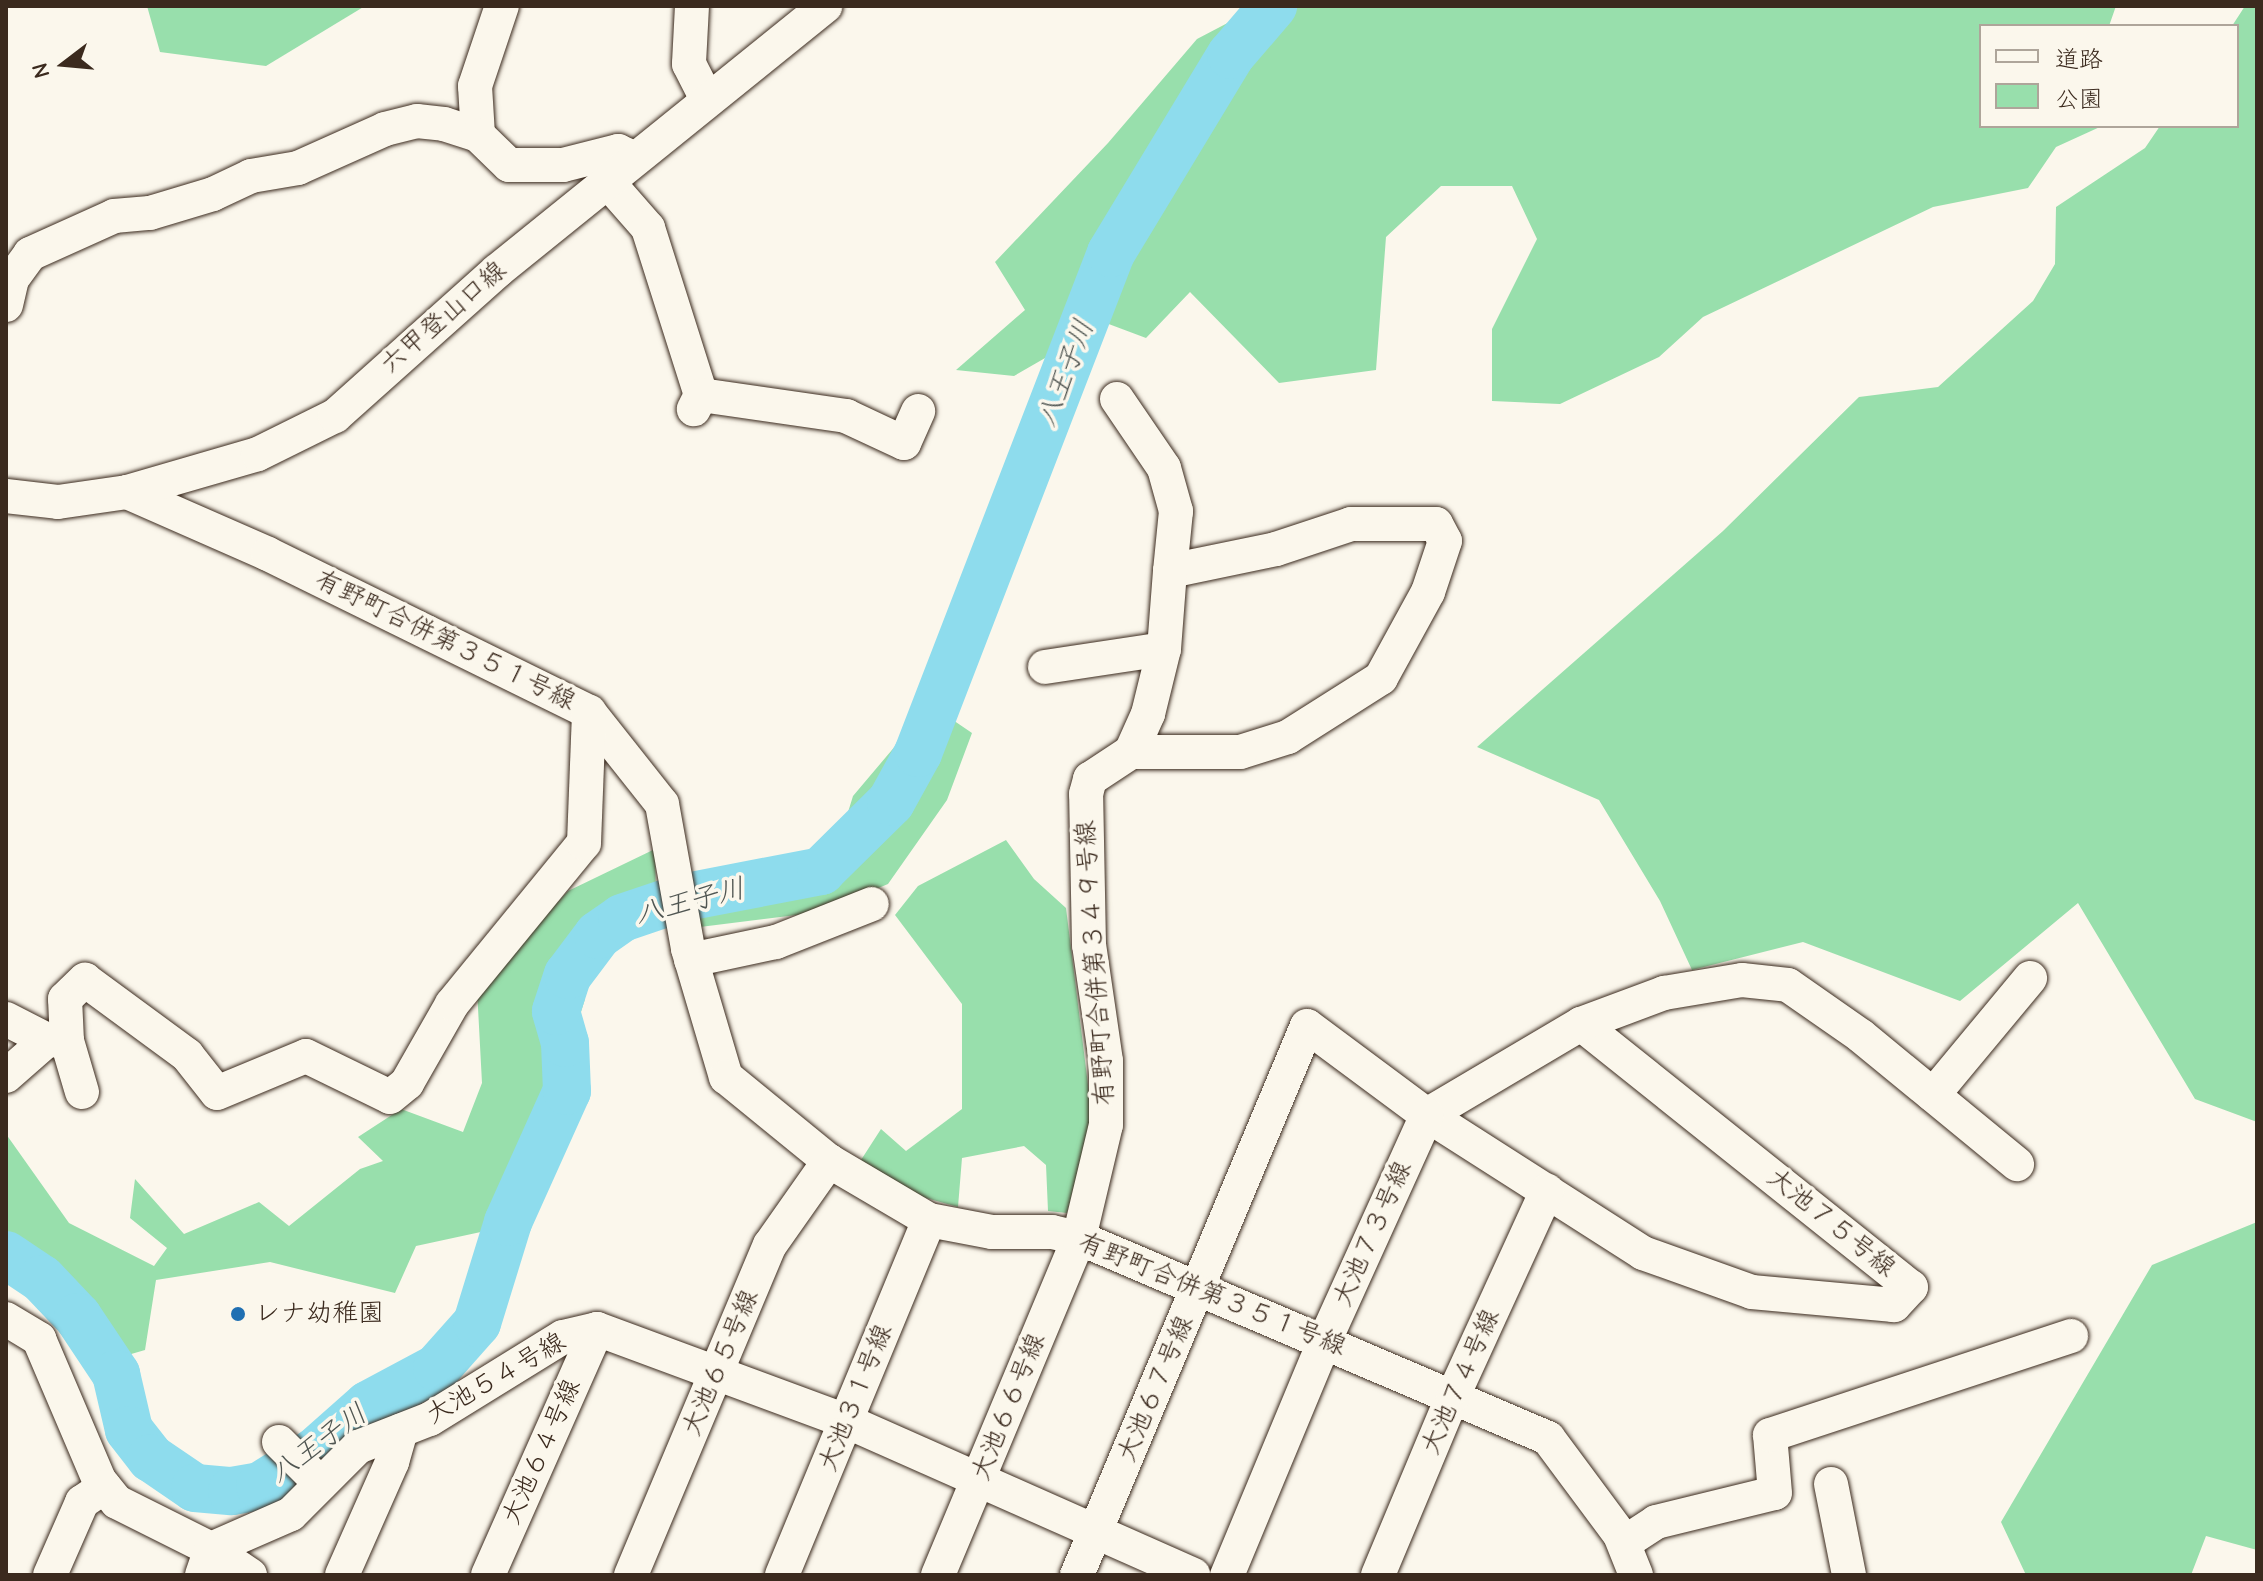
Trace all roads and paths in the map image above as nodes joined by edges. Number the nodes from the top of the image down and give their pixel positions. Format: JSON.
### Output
{"nodes":[{"id":1,"x":502,"y":6,"type":"edge"},
{"id":2,"x":692,"y":6,"type":"edge"},
{"id":3,"x":825,"y":6,"type":"edge"},
{"id":4,"x":707,"y":99,"type":"junction"},
{"id":5,"x":478,"y":135,"type":"junction"},
{"id":6,"x":634,"y":158,"type":"junction"},
{"id":7,"x":606,"y":180,"type":"junction"},
{"id":8,"x":6,"y":305,"type":"edge"},
{"id":9,"x":1117,"y":399,"type":"dead end"},
{"id":10,"x":918,"y":411,"type":"dead end"},
{"id":11,"x":127,"y":492,"type":"junction"},
{"id":12,"x":6,"y":496,"type":"edge"},
{"id":13,"x":1170,"y":571,"type":"junction"},
{"id":14,"x":1164,"y":649,"type":"junction"},
{"id":15,"x":1045,"y":667,"type":"dead end"},
{"id":16,"x":589,"y":712,"type":"junction"},
{"id":17,"x":1131,"y":752,"type":"junction"},
{"id":18,"x":872,"y":904,"type":"dead end"},
{"id":19,"x":691,"y":960,"type":"junction"},
{"id":20,"x":2030,"y":978,"type":"dead end"},
{"id":21,"x":6,"y":1019,"type":"edge"},
{"id":22,"x":1581,"y":1024,"type":"junction"},
{"id":23,"x":1307,"y":1026,"type":"joint"},
{"id":24,"x":57,"y":1041,"type":"junction"},
{"id":25,"x":6,"y":1076,"type":"edge"},
{"id":26,"x":82,"y":1092,"type":"dead end"},
{"id":27,"x":1933,"y":1095,"type":"junction"},
{"id":28,"x":1427,"y":1115,"type":"junction"},
{"id":29,"x":829,"y":1161,"type":"junction"},
{"id":30,"x":2017,"y":1164,"type":"dead end"},
{"id":31,"x":1547,"y":1191,"type":"junction"},
{"id":32,"x":929,"y":1220,"type":"junction"},
{"id":33,"x":1079,"y":1238,"type":"junction"},
{"id":34,"x":1197,"y":1287,"type":"junction"},
{"id":35,"x":597,"y":1329,"type":"junction"},
{"id":36,"x":9,"y":1330,"type":"edge"},
{"id":37,"x":2071,"y":1336,"type":"dead end"},
{"id":38,"x":1325,"y":1340,"type":"junction"},
{"id":39,"x":717,"y":1375,"type":"junction"},
{"id":40,"x":1453,"y":1396,"type":"junction"},
{"id":41,"x":846,"y":1421,"type":"junction"},
{"id":42,"x":401,"y":1430,"type":"junction"},
{"id":43,"x":279,"y":1442,"type":"dead end"},
{"id":44,"x":318,"y":1480,"type":"junction"},
{"id":45,"x":978,"y":1484,"type":"junction"},
{"id":46,"x":1831,"y":1484,"type":"dead end"},
{"id":47,"x":104,"y":1487,"type":"junction"},
{"id":48,"x":1095,"y":1533,"type":"junction"},
{"id":49,"x":1624,"y":1543,"type":"junction"},
{"id":50,"x":206,"y":1562,"type":"edge"},
{"id":51,"x":50,"y":1575,"type":"edge"},
{"id":52,"x":250,"y":1575,"type":"edge"},
{"id":53,"x":342,"y":1575,"type":"edge"},
{"id":54,"x":488,"y":1575,"type":"edge"},
{"id":55,"x":631,"y":1575,"type":"edge"},
{"id":56,"x":782,"y":1575,"type":"edge"},
{"id":57,"x":938,"y":1575,"type":"edge"},
{"id":58,"x":1077,"y":1575,"type":"edge"},
{"id":59,"x":1193,"y":1575,"type":"edge"},
{"id":60,"x":1227,"y":1575,"type":"edge"},
{"id":61,"x":1378,"y":1575,"type":"edge"},
{"id":62,"x":1636,"y":1575,"type":"edge"},
{"id":63,"x":1849,"y":1575,"type":"edge"}],
"edges":[{"from":1,"to":5,"type":"street"},
{"from":2,"to":4,"type":"street"},
{"from":3,"to":4,"type":"street","name":"六甲登山口線"},
{"from":4,"to":6,"type":"street","name":"六甲登山口線"},
{"from":5,"to":6,"type":"street"},
{"from":5,"to":8,"type":"street"},
{"from":6,"to":7,"type":"street","name":"六甲登山口線"},
{"from":7,"to":10,"type":"street"},
{"from":7,"to":11,"type":"street","name":"六甲登山口線"},
{"from":9,"to":13,"type":"street"},
{"from":11,"to":12,"type":"street","name":"六甲登山口線"},
{"from":11,"to":16,"type":"street","name":"有野町合併第３５１号線"},
{"from":13,"to":14,"type":"street"},
{"from":13,"to":17,"type":"street"},
{"from":14,"to":15,"type":"street"},
{"from":14,"to":17,"type":"street"},
{"from":16,"to":19,"type":"street","name":"有野町合併第３５１号線"},
{"from":16,"to":24,"type":"street"},
{"from":17,"to":33,"type":"street","name":"有野町合併第３４９号線"},
{"from":18,"to":19,"type":"street"},
{"from":19,"to":29,"type":"street","name":"有野町合併第３５１号線"},
{"from":20,"to":27,"type":"street"},
{"from":21,"to":24,"type":"street"},
{"from":22,"to":27,"type":"street"},
{"from":22,"to":28,"type":"street"},
{"from":22,"to":31,"type":"street","name":"大池７５号線"},
{"from":23,"to":28,"type":"street","name":"大池７５号線"},
{"from":23,"to":34,"type":"street","name":"大池６７号線"},
{"from":24,"to":25,"type":"street"},
{"from":24,"to":26,"type":"street"},
{"from":27,"to":30,"type":"street"},
{"from":28,"to":31,"type":"street","name":"大池７５号線"},
{"from":28,"to":38,"type":"street","name":"大池７３号線"},
{"from":29,"to":32,"type":"street","name":"有野町合併第３５１号線"},
{"from":29,"to":39,"type":"street","name":"大池６５号線"},
{"from":31,"to":40,"type":"street","name":"大池７４号線"},
{"from":32,"to":33,"type":"street","name":"有野町合併第３５１号線"},
{"from":32,"to":41,"type":"street","name":"大池３１号線"},
{"from":33,"to":34,"type":"street","name":"有野町合併第３５１号線"},
{"from":33,"to":45,"type":"street","name":"大池６６号線"},
{"from":34,"to":38,"type":"street","name":"有野町合併第３５１号線"},
{"from":34,"to":48,"type":"street","name":"大池６７号線"},
{"from":35,"to":39,"type":"street","name":"大池５４号線"},
{"from":35,"to":42,"type":"street","name":"大池５４号線"},
{"from":35,"to":54,"type":"street","name":"大池６４号線"},
{"from":36,"to":47,"type":"street"},
{"from":37,"to":49,"type":"street"},
{"from":38,"to":40,"type":"street","name":"有野町合併第３５１号線"},
{"from":38,"to":60,"type":"street","name":"大池７３号線"},
{"from":39,"to":41,"type":"street","name":"大池５４号線"},
{"from":39,"to":55,"type":"street","name":"大池６５号線"},
{"from":40,"to":49,"type":"street","name":"有野町合併第３５１号線"},
{"from":40,"to":61,"type":"street","name":"大池７４号線"},
{"from":41,"to":45,"type":"street","name":"大池５４号線"},
{"from":41,"to":56,"type":"street","name":"大池３１号線"},
{"from":42,"to":44,"type":"street","name":"大池５４号線"},
{"from":42,"to":53,"type":"street"},
{"from":43,"to":44,"type":"street"},
{"from":44,"to":50,"type":"street","name":"大池５４号線"},
{"from":45,"to":48,"type":"street","name":"大池５４号線"},
{"from":45,"to":57,"type":"street","name":"大池６６号線"},
{"from":46,"to":63,"type":"street"},
{"from":47,"to":50,"type":"street"},
{"from":47,"to":51,"type":"street"},
{"from":48,"to":58,"type":"street","name":"大池６７号線"},
{"from":48,"to":59,"type":"street","name":"大池５４号線"},
{"from":49,"to":62,"type":"street","name":"有野町合併第３５１号線"},
{"from":50,"to":52,"type":"street"}]}
